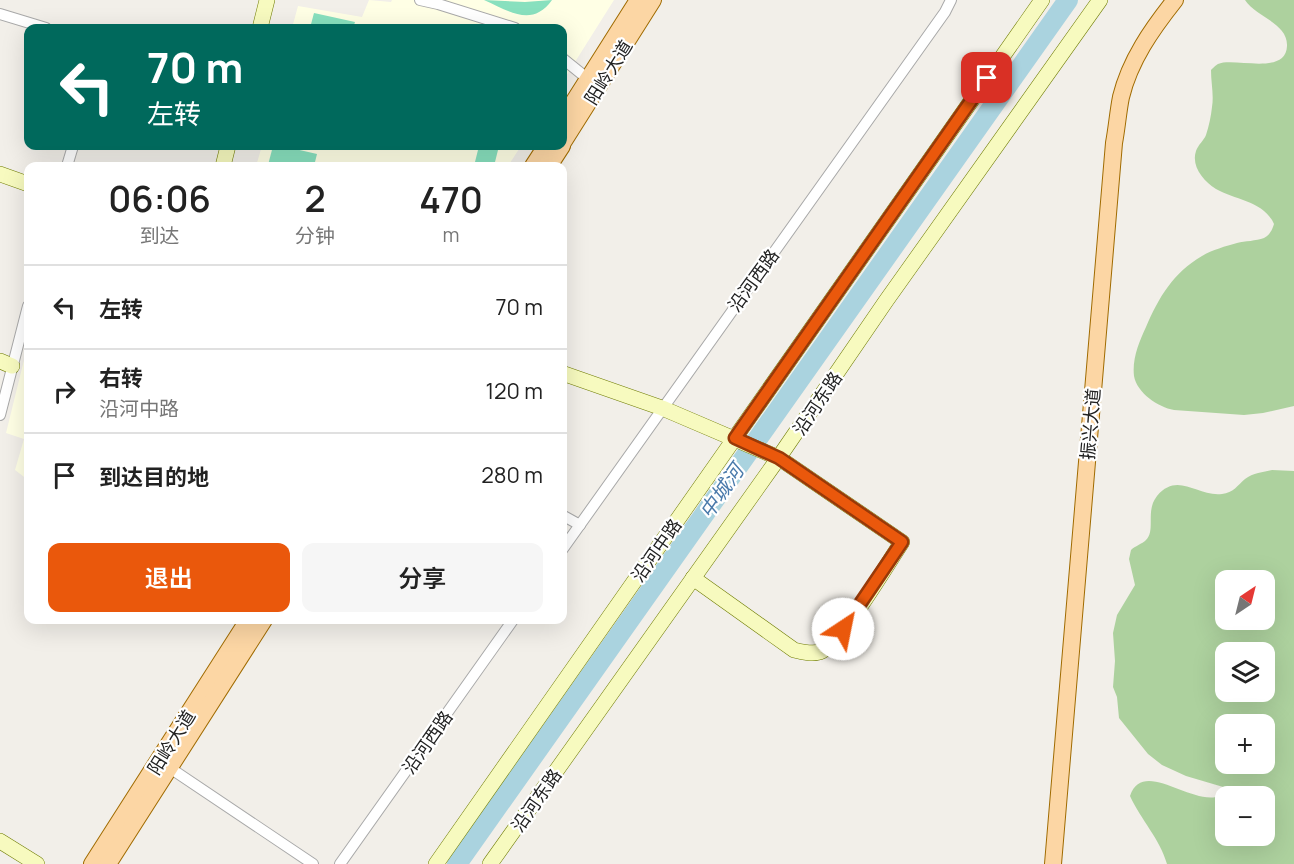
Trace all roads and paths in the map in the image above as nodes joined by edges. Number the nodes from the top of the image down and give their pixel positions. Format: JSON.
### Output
{"nodes":[{"id":1,"x":267,"y":0,"type":"edge"},
{"id":2,"x":420,"y":0,"type":"edge"},
{"id":3,"x":638,"y":0,"type":"edge"},
{"id":4,"x":653,"y":0,"type":"edge"},
{"id":5,"x":951,"y":0,"type":"edge"},
{"id":6,"x":1042,"y":0,"type":"edge"},
{"id":7,"x":1100,"y":0,"type":"edge"},
{"id":8,"x":1164,"y":0,"type":"edge"},
{"id":9,"x":1175,"y":0,"type":"edge"},
{"id":10,"x":0,"y":14,"type":"edge"},
{"id":11,"x":33,"y":24,"type":"edge"},
{"id":12,"x":261,"y":24,"type":"edge"},
{"id":13,"x":501,"y":24,"type":"edge"},
{"id":14,"x":567,"y":62,"type":"edge"},
{"id":15,"x":588,"y":79,"type":"junction"},
{"id":16,"x":567,"y":112,"type":"edge"},
{"id":17,"x":567,"y":137,"type":"edge"},
{"id":18,"x":0,"y":174,"type":"edge"},
{"id":19,"x":24,"y":183,"type":"edge"},
{"id":20,"x":24,"y":316,"type":"edge"},
{"id":21,"x":6,"y":363,"type":"edge"},
{"id":22,"x":567,"y":376,"type":"edge"},
{"id":23,"x":662,"y":408,"type":"junction"},
{"id":24,"x":0,"y":415,"type":"edge"},
{"id":25,"x":740,"y":440,"type":"junction"},
{"id":26,"x":773,"y":455,"type":"junction"},
{"id":27,"x":567,"y":518,"type":"edge"},
{"id":28,"x":580,"y":525,"type":"junction"},
{"id":29,"x":567,"y":543,"type":"edge"},
{"id":30,"x":693,"y":578,"type":"junction"},
{"id":31,"x":245,"y":624,"type":"edge"},
{"id":32,"x":261,"y":624,"type":"edge"},
{"id":33,"x":510,"y":624,"type":"edge"},
{"id":34,"x":170,"y":768,"type":"junction"},
{"id":35,"x":0,"y":841,"type":"edge"},
{"id":36,"x":37,"y":864,"type":"edge"},
{"id":37,"x":92,"y":864,"type":"edge"},
{"id":38,"x":108,"y":864,"type":"edge"},
{"id":39,"x":314,"y":864,"type":"edge"},
{"id":40,"x":340,"y":864,"type":"edge"},
{"id":41,"x":436,"y":864,"type":"edge"},
{"id":42,"x":490,"y":864,"type":"edge"},
{"id":43,"x":1045,"y":864,"type":"edge"},
{"id":44,"x":1053,"y":864,"type":"edge"}],
"edges":[{"from":1,"to":12,"type":"street"},
{"from":2,"to":13,"type":"street"},
{"from":3,"to":15,"type":"main road","name":"阳岭大道"},
{"from":4,"to":17,"type":"main road","name":"阳岭大道"},
{"from":5,"to":23,"type":"street","name":"沿河西路"},
{"from":6,"to":25,"type":"street","name":"沿河中路"},
{"from":7,"to":26,"type":"street","name":"沿河东路"},
{"from":8,"to":43,"type":"main road","name":"振兴大道"},
{"from":9,"to":44,"type":"main road","name":"振兴大道"},
{"from":10,"to":11,"type":"street"},
{"from":14,"to":15,"type":"street"},
{"from":15,"to":16,"type":"main road","name":"阳岭大道"},
{"from":18,"to":19,"type":"street"},
{"from":20,"to":21,"type":"street"},
{"from":21,"to":24,"type":"street"},
{"from":22,"to":23,"type":"street"},
{"from":23,"to":25,"type":"street"},
{"from":23,"to":28,"type":"street","name":"沿河西路"},
{"from":25,"to":26,"type":"street"},
{"from":25,"to":41,"type":"street","name":"沿河中路"},
{"from":26,"to":30,"type":"street","name":"沿河东路"},
{"from":26,"to":30,"type":"street"},
{"from":27,"to":28,"type":"street"},
{"from":28,"to":29,"type":"street","name":"沿河西路"},
{"from":30,"to":42,"type":"street","name":"沿河东路"},
{"from":31,"to":37,"type":"main road","name":"阳岭大道"},
{"from":32,"to":34,"type":"main road","name":"阳岭大道"},
{"from":33,"to":40,"type":"street","name":"沿河西路"},
{"from":34,"to":38,"type":"main road","name":"阳岭大道"},
{"from":34,"to":39,"type":"street"},
{"from":35,"to":36,"type":"street"}]}
